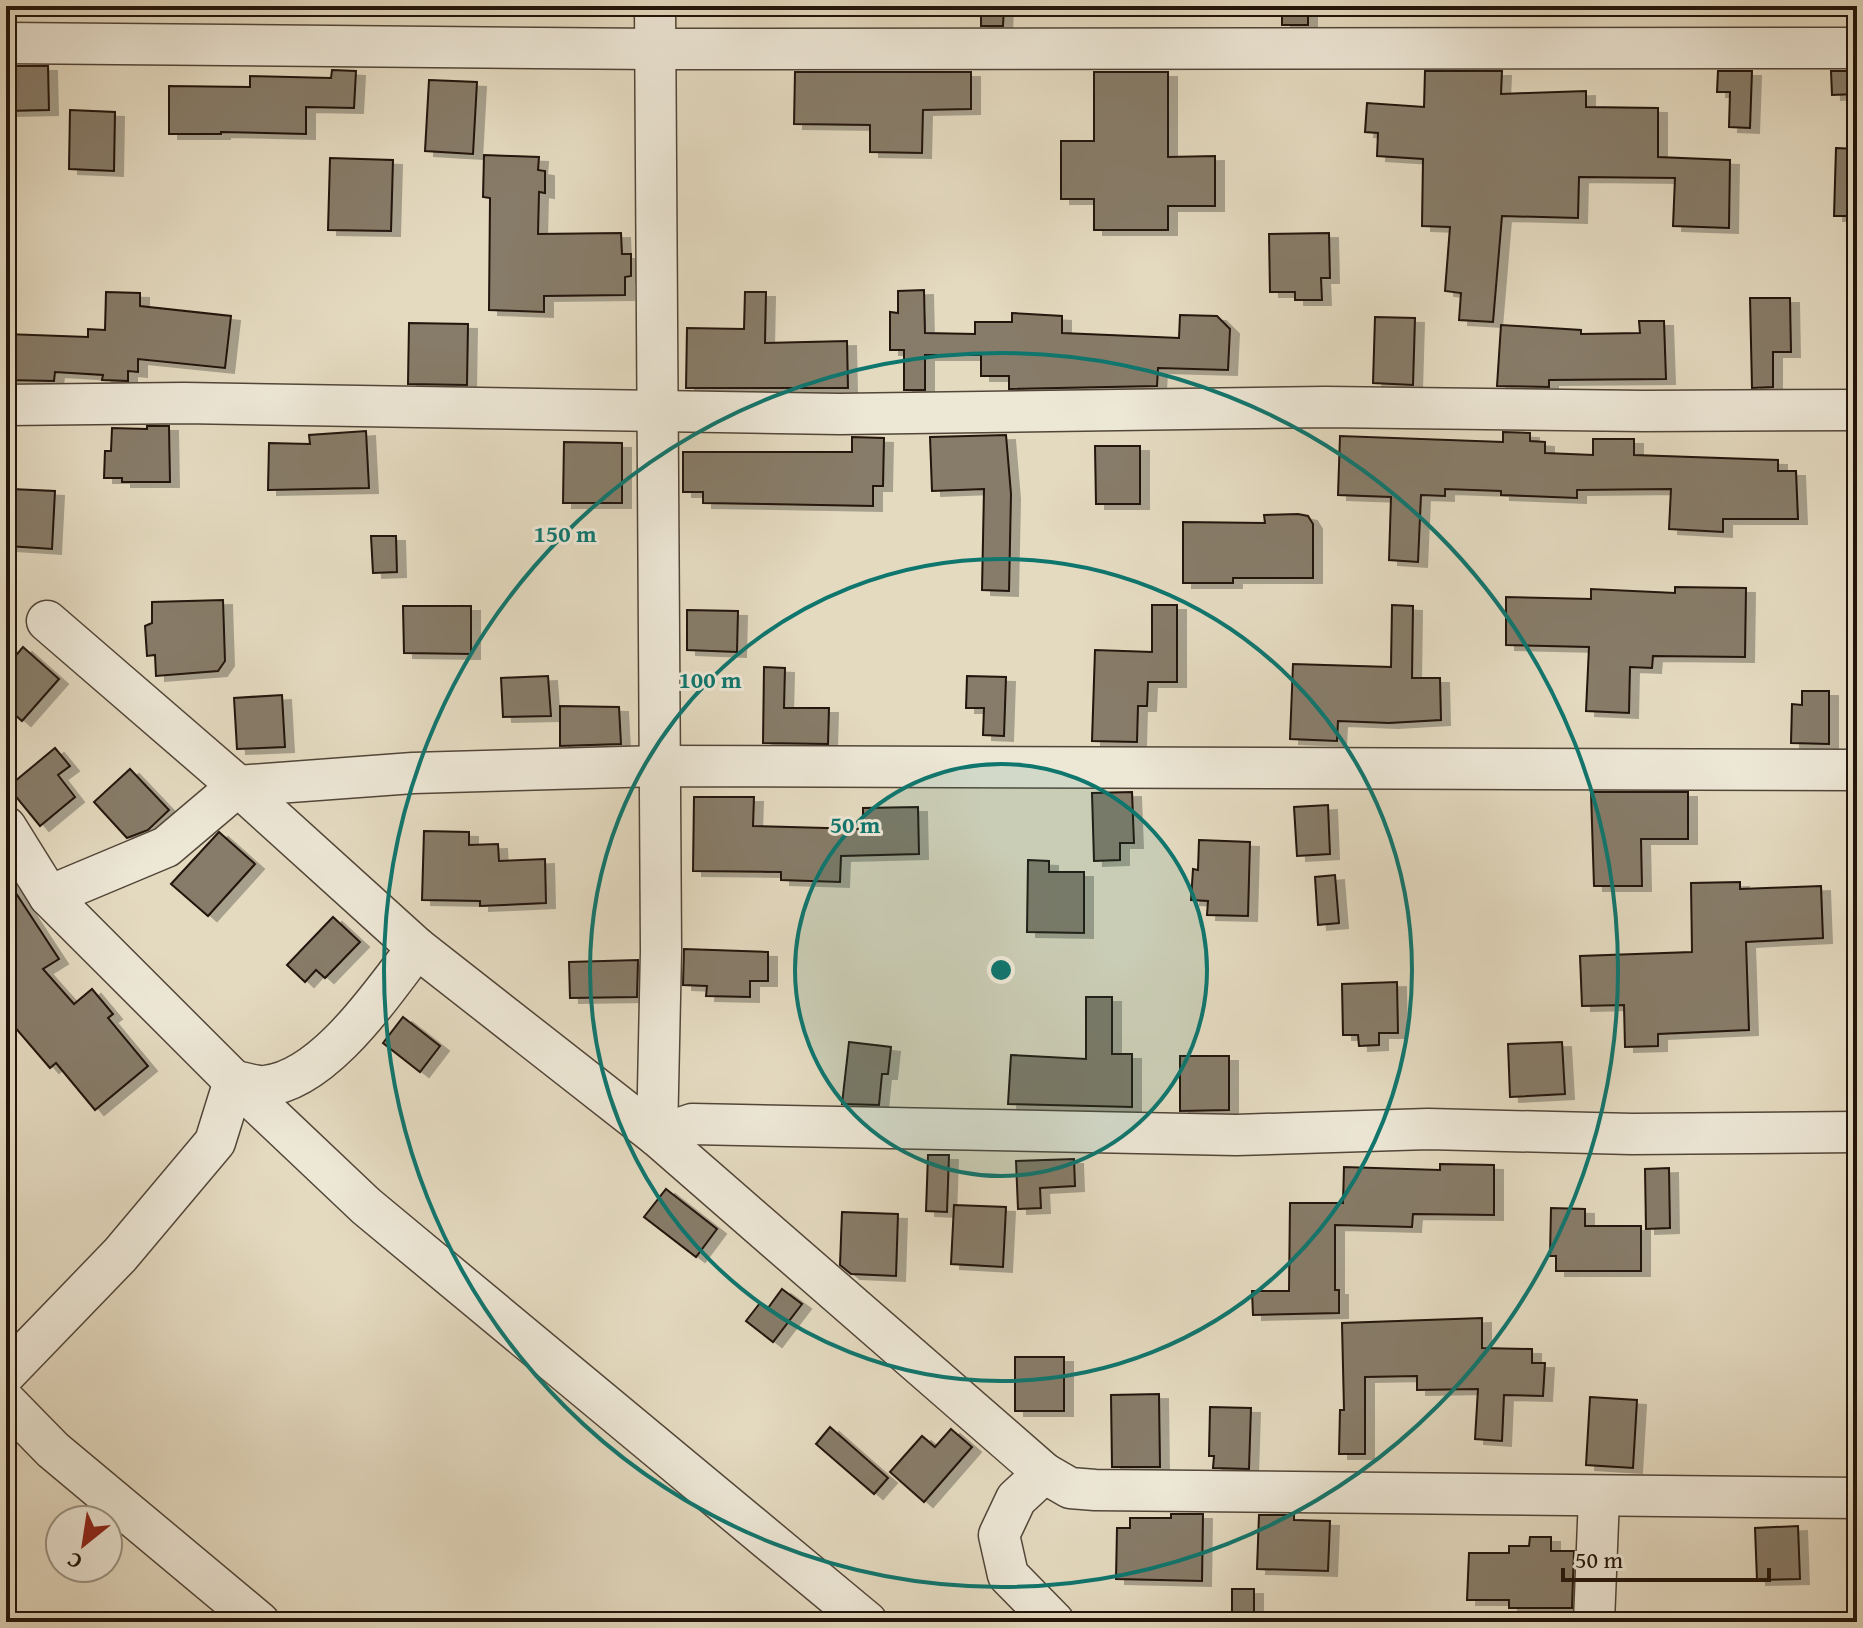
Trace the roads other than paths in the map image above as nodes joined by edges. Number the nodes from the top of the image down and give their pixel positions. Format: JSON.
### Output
{"nodes":[{"id":1,"x":655,"y":6,"type":"edge"},
{"id":2,"x":6,"y":43,"type":"edge"},
{"id":3,"x":1857,"y":48,"type":"edge"},
{"id":4,"x":656,"y":49,"type":"junction"},
{"id":5,"x":6,"y":405,"type":"edge"},
{"id":6,"x":1857,"y":410,"type":"edge"},
{"id":7,"x":656,"y":412,"type":"junction"},
{"id":8,"x":47,"y":621,"type":"dead end"},
{"id":9,"x":659,"y":766,"type":"junction"},
{"id":10,"x":1857,"y":770,"type":"edge"},
{"id":11,"x":238,"y":786,"type":"junction"},
{"id":12,"x":6,"y":827,"type":"edge"},
{"id":13,"x":49,"y":896,"type":"junction"},
{"id":14,"x":417,"y":948,"type":"junction"},
{"id":15,"x":234,"y":1081,"type":"junction"},
{"id":16,"x":1857,"y":1132,"type":"edge"},
{"id":17,"x":657,"y":1136,"type":"junction"},
{"id":18,"x":6,"y":1373,"type":"edge"},
{"id":19,"x":6,"y":1402,"type":"edge"},
{"id":20,"x":1044,"y":1473,"type":"junction"},
{"id":21,"x":1599,"y":1497,"type":"junction"},
{"id":22,"x":1857,"y":1498,"type":"edge"},
{"id":23,"x":259,"y":1622,"type":"edge"},
{"id":24,"x":867,"y":1622,"type":"edge"},
{"id":25,"x":1054,"y":1622,"type":"edge"},
{"id":26,"x":1594,"y":1622,"type":"edge"}],
"edges":[{"from":1,"to":4,"type":"street"},
{"from":2,"to":4,"type":"street"},
{"from":3,"to":4,"type":"street"},
{"from":4,"to":7,"type":"street"},
{"from":5,"to":7,"type":"street"},
{"from":6,"to":7,"type":"street"},
{"from":7,"to":9,"type":"street"},
{"from":8,"to":11,"type":"street"},
{"from":9,"to":10,"type":"street"},
{"from":9,"to":11,"type":"street"},
{"from":9,"to":17,"type":"street"},
{"from":11,"to":13,"type":"street"},
{"from":11,"to":14,"type":"street"},
{"from":12,"to":13,"type":"street"},
{"from":13,"to":15,"type":"street"},
{"from":14,"to":15,"type":"street"},
{"from":14,"to":17,"type":"street"},
{"from":15,"to":18,"type":"street"},
{"from":15,"to":24,"type":"street"},
{"from":16,"to":17,"type":"street"},
{"from":17,"to":20,"type":"street"},
{"from":19,"to":23,"type":"street"},
{"from":20,"to":21,"type":"street"},
{"from":20,"to":25,"type":"street"},
{"from":21,"to":22,"type":"street"},
{"from":21,"to":26,"type":"street"}]}
